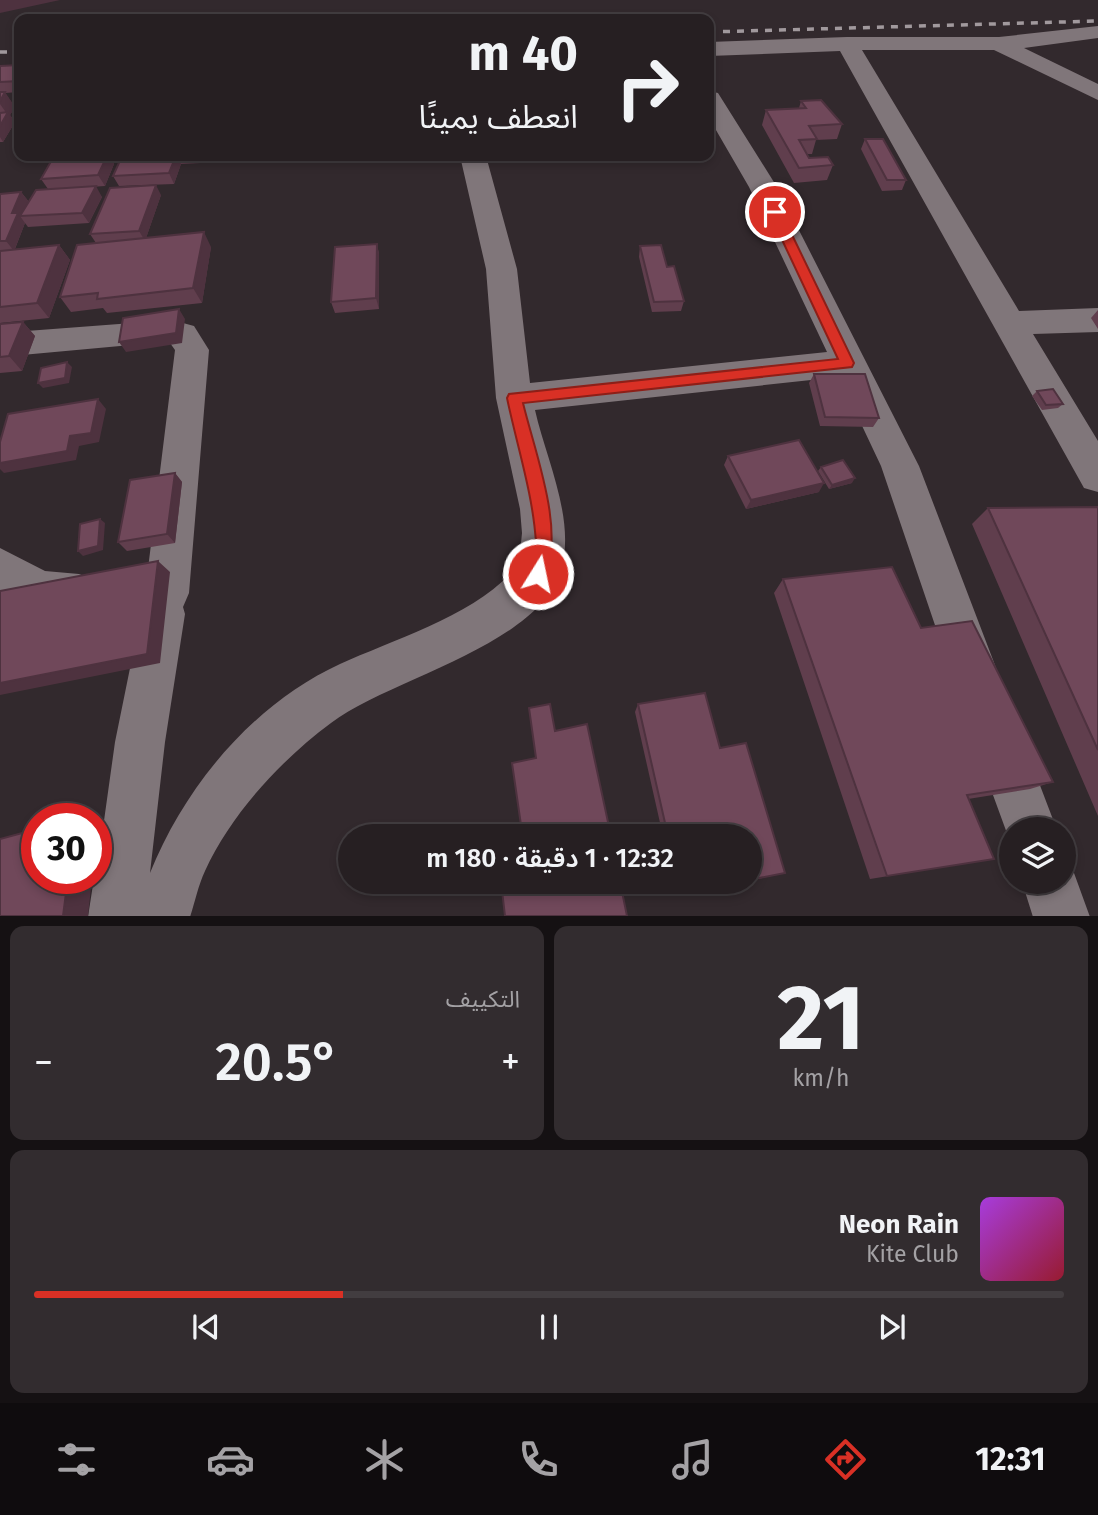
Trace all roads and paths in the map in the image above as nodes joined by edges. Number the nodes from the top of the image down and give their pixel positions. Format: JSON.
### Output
{"nodes":[{"id":1,"x":1098,"y":32,"type":"edge"},
{"id":2,"x":848,"y":44,"type":"junction"},
{"id":3,"x":999,"y":44,"type":"junction"},
{"id":4,"x":714,"y":49,"type":"edge"},
{"id":5,"x":1098,"y":93,"type":"edge"},
{"id":6,"x":714,"y":106,"type":"edge"},
{"id":7,"x":474,"y":161,"type":"edge"},
{"id":8,"x":1098,"y":320,"type":"edge"},
{"id":9,"x":1011,"y":323,"type":"junction"},
{"id":10,"x":0,"y":345,"type":"edge"},
{"id":11,"x":847,"y":363,"type":"junction"},
{"id":12,"x":514,"y":398,"type":"junction"},
{"id":13,"x":1098,"y":476,"type":"edge"},
{"id":14,"x":0,"y":568,"type":"edge"},
{"id":15,"x":167,"y":593,"type":"junction"},
{"id":16,"x":1026,"y":817,"type":"edge"},
{"id":17,"x":1054,"y":894,"type":"edge"},
{"id":18,"x":116,"y":916,"type":"edge"},
{"id":19,"x":161,"y":916,"type":"edge"},
{"id":20,"x":1062,"y":916,"type":"edge"}],
"edges":[{"from":1,"to":3,"type":"street"},
{"from":2,"to":3,"type":"street"},
{"from":2,"to":4,"type":"street"},
{"from":2,"to":9,"type":"street"},
{"from":3,"to":5,"type":"street"},
{"from":6,"to":11,"type":"street"},
{"from":7,"to":12,"type":"street"},
{"from":8,"to":9,"type":"street"},
{"from":9,"to":13,"type":"street"},
{"from":10,"to":15,"type":"street"},
{"from":11,"to":12,"type":"street"},
{"from":11,"to":16,"type":"street"},
{"from":12,"to":19,"type":"street"},
{"from":14,"to":15,"type":"street"},
{"from":15,"to":18,"type":"street"},
{"from":17,"to":20,"type":"street"}]}
